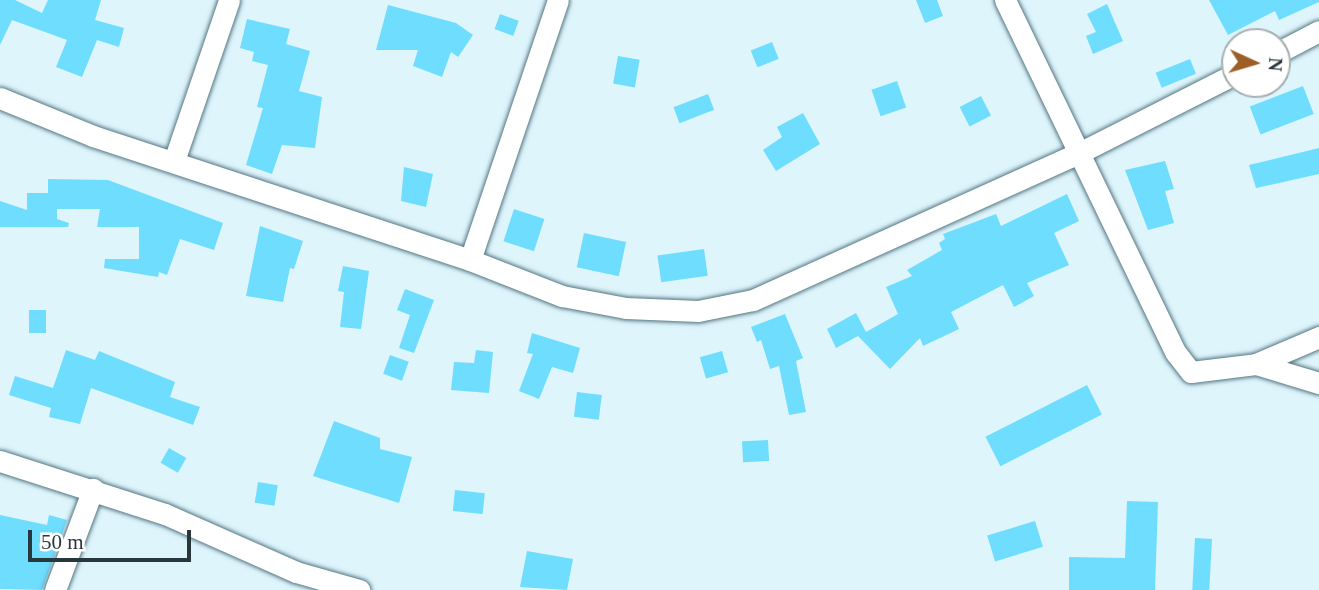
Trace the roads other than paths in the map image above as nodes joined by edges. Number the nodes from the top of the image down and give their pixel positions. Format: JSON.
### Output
{"nodes":[{"id":1,"x":229,"y":0,"type":"edge"},
{"id":2,"x":558,"y":0,"type":"edge"},
{"id":3,"x":1005,"y":0,"type":"edge"},
{"id":4,"x":1319,"y":31,"type":"edge"},
{"id":5,"x":1291,"y":46,"type":"edge"},
{"id":6,"x":1221,"y":81,"type":"edge"},
{"id":7,"x":0,"y":98,"type":"edge"},
{"id":8,"x":1077,"y":154,"type":"junction"},
{"id":9,"x":174,"y":161,"type":"junction"},
{"id":10,"x":470,"y":260,"type":"junction"},
{"id":11,"x":1319,"y":337,"type":"edge"},
{"id":12,"x":1256,"y":365,"type":"junction"},
{"id":13,"x":1319,"y":383,"type":"edge"},
{"id":14,"x":0,"y":461,"type":"edge"},
{"id":15,"x":93,"y":489,"type":"junction"},
{"id":16,"x":55,"y":590,"type":"edge"},
{"id":17,"x":359,"y":590,"type":"edge"}],
"edges":[{"from":1,"to":9,"type":"street"},
{"from":2,"to":10,"type":"street"},
{"from":3,"to":8,"type":"street"},
{"from":4,"to":5,"type":"street"},
{"from":6,"to":8,"type":"street"},
{"from":7,"to":9,"type":"street"},
{"from":8,"to":10,"type":"street"},
{"from":8,"to":12,"type":"street"},
{"from":9,"to":10,"type":"street"},
{"from":11,"to":12,"type":"street"},
{"from":12,"to":13,"type":"street"},
{"from":14,"to":15,"type":"street"},
{"from":15,"to":16,"type":"street"},
{"from":15,"to":17,"type":"street"}]}
